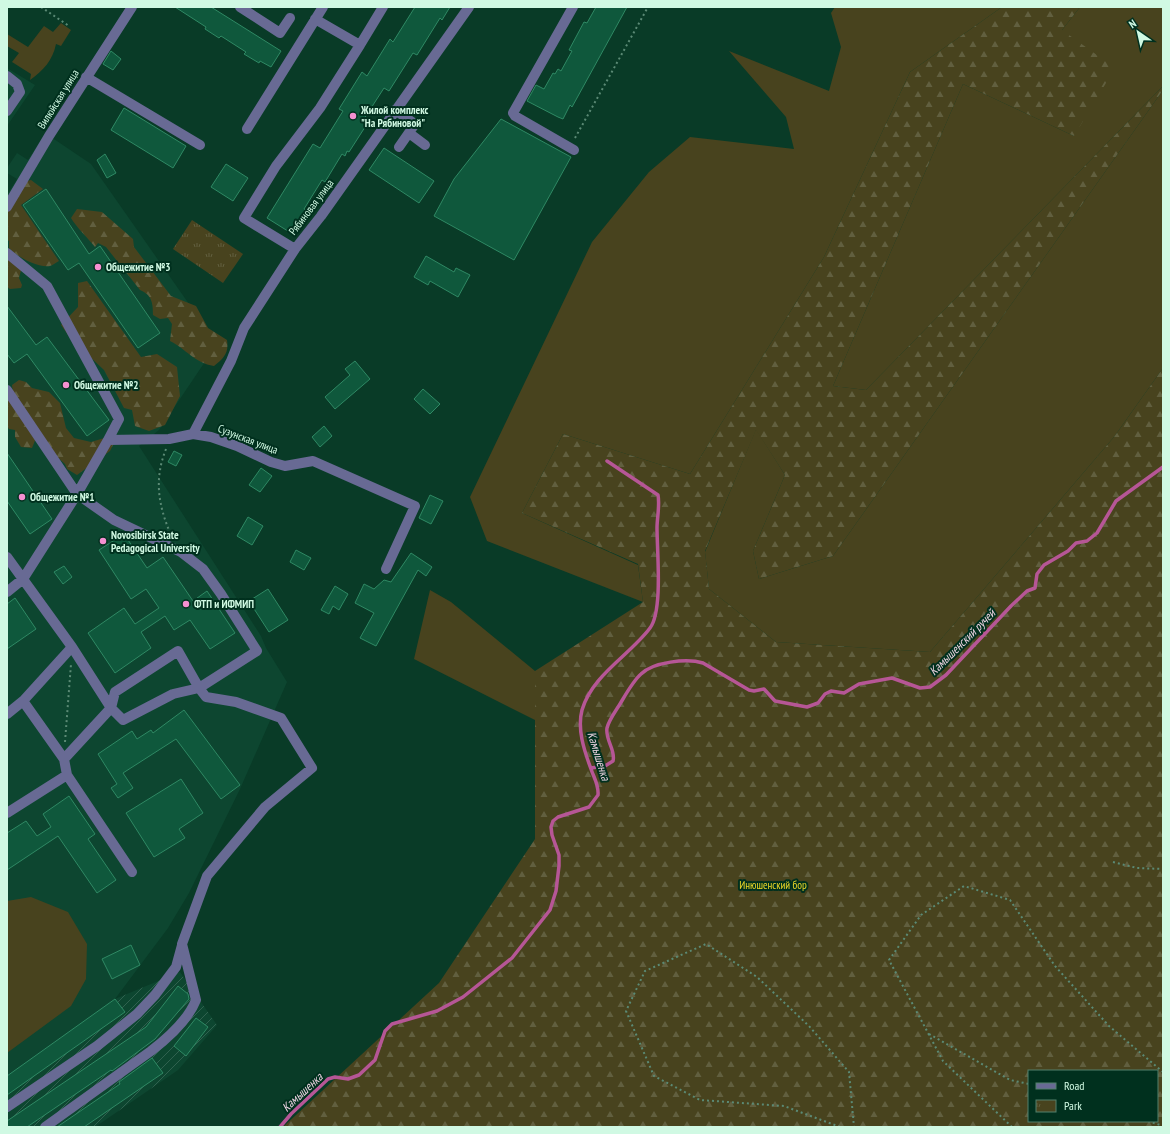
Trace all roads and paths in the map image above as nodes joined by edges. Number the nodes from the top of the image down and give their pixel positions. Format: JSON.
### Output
{"nodes":[{"id":1,"x":40,"y":7,"type":"edge"},
{"id":2,"x":132,"y":7,"type":"edge"},
{"id":3,"x":240,"y":7,"type":"edge"},
{"id":4,"x":323,"y":7,"type":"edge"},
{"id":5,"x":383,"y":7,"type":"edge"},
{"id":6,"x":469,"y":7,"type":"edge"},
{"id":7,"x":574,"y":7,"type":"edge"},
{"id":8,"x":648,"y":7,"type":"edge"},
{"id":9,"x":290,"y":18,"type":"dead end"},
{"id":10,"x":315,"y":19,"type":"junction"},
{"id":11,"x":69,"y":26,"type":"dead end"},
{"id":12,"x":360,"y":45,"type":"junction"},
{"id":13,"x":7,"y":76,"type":"edge"},
{"id":14,"x":86,"y":77,"type":"junction"},
{"id":15,"x":395,"y":110,"type":"junction"},
{"id":16,"x":7,"y":111,"type":"edge"},
{"id":17,"x":247,"y":129,"type":"dead end"},
{"id":18,"x":409,"y":133,"type":"junction"},
{"id":19,"x":200,"y":145,"type":"dead end"},
{"id":20,"x":425,"y":145,"type":"dead end"},
{"id":21,"x":399,"y":148,"type":"dead end"},
{"id":22,"x":571,"y":149,"type":"joint"},
{"id":23,"x":7,"y":207,"type":"edge"},
{"id":24,"x":294,"y":248,"type":"junction"},
{"id":25,"x":7,"y":253,"type":"edge"},
{"id":26,"x":7,"y":390,"type":"edge"},
{"id":27,"x":193,"y":434,"type":"junction"},
{"id":28,"x":169,"y":439,"type":"junction"},
{"id":29,"x":108,"y":440,"type":"junction"},
{"id":30,"x":77,"y":494,"type":"junction"},
{"id":31,"x":181,"y":552,"type":"junction"},
{"id":32,"x":7,"y":557,"type":"edge"},
{"id":33,"x":386,"y":569,"type":"dead end"},
{"id":34,"x":23,"y":579,"type":"junction"},
{"id":35,"x":7,"y":592,"type":"edge"},
{"id":36,"x":72,"y":647,"type":"junction"},
{"id":37,"x":199,"y":688,"type":"junction"},
{"id":38,"x":23,"y":701,"type":"junction"},
{"id":39,"x":112,"y":708,"type":"junction"},
{"id":40,"x":7,"y":714,"type":"edge"},
{"id":41,"x":64,"y":759,"type":"junction"},
{"id":42,"x":67,"y":775,"type":"junction"},
{"id":43,"x":7,"y":814,"type":"edge"},
{"id":44,"x":1113,"y":862,"type":"dead end"},
{"id":45,"x":1163,"y":869,"type":"edge"},
{"id":46,"x":132,"y":872,"type":"dead end"},
{"id":47,"x":182,"y":944,"type":"junction"},
{"id":48,"x":928,"y":1033,"type":"junction"},
{"id":49,"x":1163,"y":1072,"type":"edge"},
{"id":50,"x":1028,"y":1084,"type":"edge"},
{"id":51,"x":7,"y":1107,"type":"edge"},
{"id":52,"x":1151,"y":1122,"type":"edge"},
{"id":53,"x":1163,"y":1126,"type":"edge"},
{"id":54,"x":45,"y":1127,"type":"edge"},
{"id":55,"x":840,"y":1127,"type":"edge"},
{"id":56,"x":854,"y":1127,"type":"edge"},
{"id":57,"x":1012,"y":1127,"type":"edge"}],
"edges":[{"from":1,"to":11,"type":"path"},
{"from":2,"to":14,"type":"street","name":"Вилюйская улица"},
{"from":3,"to":9,"type":"street"},
{"from":4,"to":10,"type":"street"},
{"from":5,"to":12,"type":"street"},
{"from":6,"to":15,"type":"street","name":"Рябиновая улица"},
{"from":7,"to":22,"type":"street"},
{"from":8,"to":22,"type":"path"},
{"from":10,"to":12,"type":"street"},
{"from":10,"to":17,"type":"street"},
{"from":12,"to":24,"type":"street"},
{"from":13,"to":16,"type":"street"},
{"from":14,"to":19,"type":"street"},
{"from":14,"to":23,"type":"street","name":"Вилюйская улица"},
{"from":15,"to":18,"type":"street"},
{"from":15,"to":24,"type":"street","name":"Рябиновая улица"},
{"from":18,"to":20,"type":"street"},
{"from":18,"to":21,"type":"street"},
{"from":24,"to":27,"type":"street","name":"Рябиновая улица"},
{"from":25,"to":29,"type":"street"},
{"from":26,"to":30,"type":"street"},
{"from":27,"to":28,"type":"street","name":"Сузунская улица"},
{"from":27,"to":33,"type":"street","name":"Сузунская улица"},
{"from":28,"to":29,"type":"street","name":"Сузунская улица"},
{"from":28,"to":31,"type":"path"},
{"from":29,"to":30,"type":"street"},
{"from":30,"to":31,"type":"street"},
{"from":30,"to":34,"type":"street"},
{"from":31,"to":37,"type":"street"},
{"from":32,"to":34,"type":"street"},
{"from":34,"to":35,"type":"street"},
{"from":34,"to":36,"type":"street"},
{"from":36,"to":38,"type":"street"},
{"from":36,"to":39,"type":"street"},
{"from":36,"to":41,"type":"path"},
{"from":37,"to":39,"type":"street"},
{"from":37,"to":39,"type":"street"},
{"from":37,"to":47,"type":"street"},
{"from":38,"to":40,"type":"street"},
{"from":38,"to":41,"type":"street"},
{"from":39,"to":41,"type":"street"},
{"from":41,"to":42,"type":"street"},
{"from":42,"to":43,"type":"street"},
{"from":42,"to":46,"type":"street"},
{"from":44,"to":45,"type":"path"},
{"from":47,"to":51,"type":"street"},
{"from":47,"to":54,"type":"street"},
{"from":48,"to":49,"type":"path"},
{"from":48,"to":50,"type":"path"},
{"from":48,"to":57,"type":"path"},
{"from":52,"to":53,"type":"path"},
{"from":55,"to":56,"type":"path"}]}
